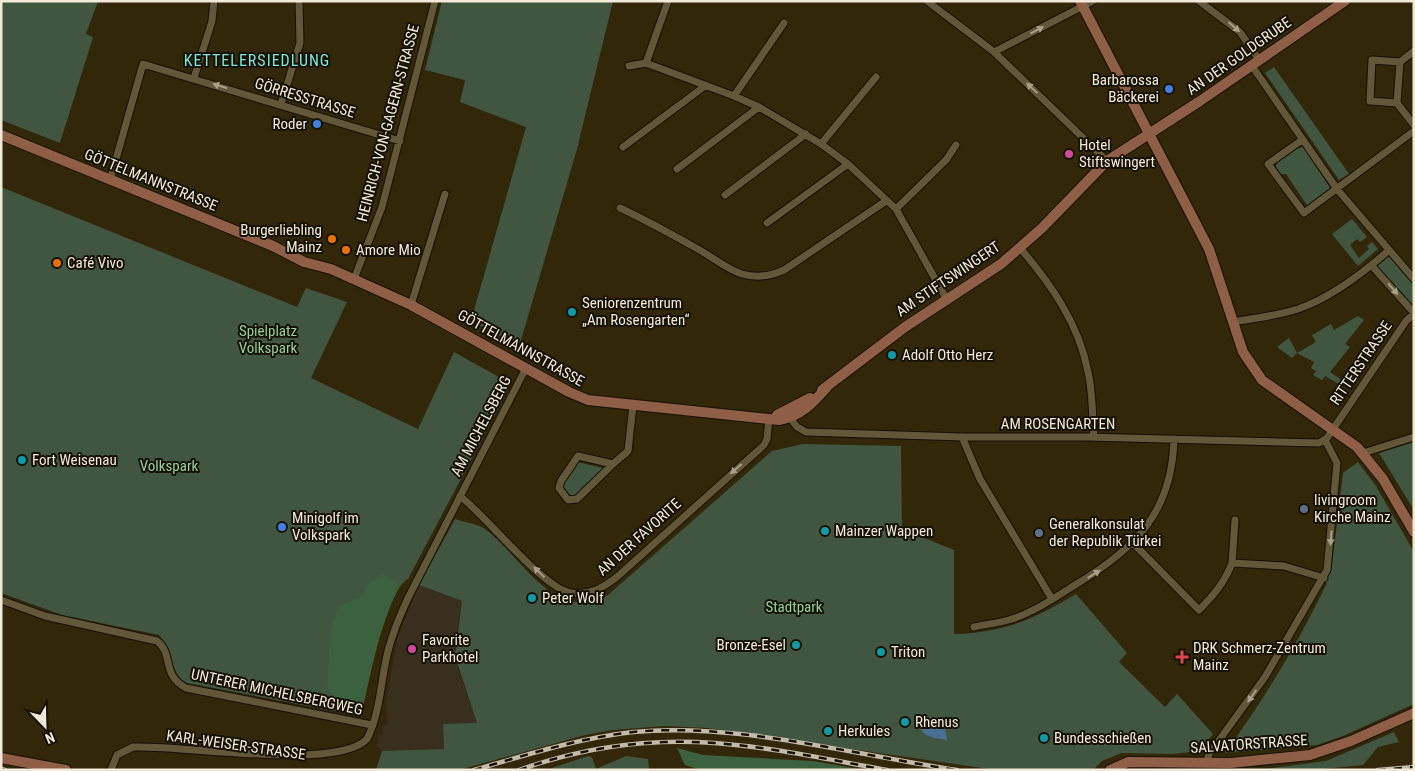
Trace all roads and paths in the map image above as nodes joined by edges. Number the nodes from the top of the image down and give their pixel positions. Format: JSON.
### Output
{"nodes":[{"id":1,"x":214,"y":1,"type":"edge"},
{"id":2,"x":299,"y":1,"type":"edge"},
{"id":3,"x":435,"y":1,"type":"edge"},
{"id":4,"x":668,"y":1,"type":"edge"},
{"id":5,"x":927,"y":1,"type":"edge"},
{"id":6,"x":1093,"y":1,"type":"edge"},
{"id":7,"x":1199,"y":1,"type":"edge"},
{"id":8,"x":1344,"y":1,"type":"edge"},
{"id":9,"x":1082,"y":4,"type":"edge"},
{"id":10,"x":784,"y":23,"type":"dead end"},
{"id":11,"x":1414,"y":51,"type":"edge"},
{"id":12,"x":994,"y":52,"type":"junction"},
{"id":13,"x":1400,"y":62,"type":"junction"},
{"id":14,"x":1256,"y":63,"type":"junction"},
{"id":15,"x":646,"y":64,"type":"junction"},
{"id":16,"x":629,"y":66,"type":"dead end"},
{"id":17,"x":876,"y":77,"type":"dead end"},
{"id":18,"x":194,"y":78,"type":"junction"},
{"id":19,"x":705,"y":86,"type":"junction"},
{"id":20,"x":734,"y":96,"type":"junction"},
{"id":21,"x":1397,"y":103,"type":"junction"},
{"id":22,"x":281,"y":104,"type":"junction"},
{"id":23,"x":759,"y":107,"type":"junction"},
{"id":24,"x":1414,"y":125,"type":"edge"},
{"id":25,"x":1414,"y":131,"type":"edge"},
{"id":26,"x":806,"y":134,"type":"junction"},
{"id":27,"x":1150,"y":134,"type":"junction"},
{"id":28,"x":1,"y":135,"type":"edge"},
{"id":29,"x":1302,"y":140,"type":"junction"},
{"id":30,"x":400,"y":142,"type":"junction"},
{"id":31,"x":821,"y":144,"type":"junction"},
{"id":32,"x":956,"y":144,"type":"dead end"},
{"id":33,"x":623,"y":147,"type":"dead end"},
{"id":34,"x":1107,"y":161,"type":"junction"},
{"id":35,"x":848,"y":164,"type":"junction"},
{"id":36,"x":677,"y":169,"type":"dead end"},
{"id":37,"x":110,"y":180,"type":"junction"},
{"id":38,"x":1336,"y":189,"type":"junction"},
{"id":39,"x":445,"y":194,"type":"dead end"},
{"id":40,"x":725,"y":195,"type":"dead end"},
{"id":41,"x":886,"y":201,"type":"junction"},
{"id":42,"x":620,"y":208,"type":"dead end"},
{"id":43,"x":896,"y":209,"type":"junction"},
{"id":44,"x":767,"y":223,"type":"dead end"},
{"id":45,"x":1020,"y":248,"type":"junction"},
{"id":46,"x":1388,"y":251,"type":"junction"},
{"id":47,"x":1371,"y":266,"type":"junction"},
{"id":48,"x":354,"y":279,"type":"junction"},
{"id":49,"x":1414,"y":279,"type":"edge"},
{"id":50,"x":947,"y":300,"type":"junction"},
{"id":51,"x":411,"y":305,"type":"junction"},
{"id":52,"x":1414,"y":314,"type":"edge"},
{"id":53,"x":1233,"y":322,"type":"junction"},
{"id":54,"x":526,"y":368,"type":"junction"},
{"id":55,"x":633,"y":405,"type":"junction"},
{"id":56,"x":788,"y":415,"type":"junction"},
{"id":57,"x":769,"y":418,"type":"junction"},
{"id":58,"x":1333,"y":429,"type":"junction"},
{"id":59,"x":962,"y":437,"type":"junction"},
{"id":60,"x":1094,"y":437,"type":"junction"},
{"id":61,"x":1414,"y":437,"type":"edge"},
{"id":62,"x":1174,"y":439,"type":"junction"},
{"id":63,"x":1325,"y":440,"type":"junction"},
{"id":64,"x":1362,"y":453,"type":"junction"},
{"id":65,"x":613,"y":464,"type":"junction"},
{"id":66,"x":460,"y":496,"type":"junction"},
{"id":67,"x":1234,"y":520,"type":"dead end"},
{"id":68,"x":1414,"y":532,"type":"edge"},
{"id":69,"x":1134,"y":544,"type":"junction"},
{"id":70,"x":1232,"y":563,"type":"junction"},
{"id":71,"x":1324,"y":578,"type":"junction"},
{"id":72,"x":1052,"y":599,"type":"junction"},
{"id":73,"x":1,"y":600,"type":"edge"},
{"id":74,"x":974,"y":627,"type":"dead end"},
{"id":75,"x":1414,"y":713,"type":"edge"},
{"id":76,"x":372,"y":725,"type":"junction"},
{"id":77,"x":352,"y":756,"type":"dead end"},
{"id":78,"x":1,"y":758,"type":"edge"},
{"id":79,"x":256,"y":763,"type":"dead end"},
{"id":80,"x":1206,"y":763,"type":"junction"},
{"id":81,"x":66,"y":770,"type":"edge"},
{"id":82,"x":111,"y":770,"type":"edge"},
{"id":83,"x":1110,"y":770,"type":"edge"}],
"edges":[{"from":1,"to":18,"type":"street"},
{"from":2,"to":22,"type":"street"},
{"from":3,"to":30,"type":"street","name":"HEINRICH-VON-GAGERN-STRASSE"},
{"from":4,"to":15,"type":"street"},
{"from":5,"to":12,"type":"street"},
{"from":6,"to":9,"type":"street"},
{"from":7,"to":14,"type":"street","one_way":true},
{"from":8,"to":14,"type":"street","name":"AN DER GOLDGRUBE"},
{"from":12,"to":9,"type":"street","one_way":true},
{"from":9,"to":27,"type":"street"},
{"from":10,"to":20,"type":"street"},
{"from":11,"to":13,"type":"street"},
{"from":34,"to":12,"type":"street","one_way":true},
{"from":13,"to":21,"type":"street"},
{"from":13,"to":21,"type":"street"},
{"from":14,"to":27,"type":"street","name":"AN DER GOLDGRUBE"},
{"from":14,"to":29,"type":"street"},
{"from":15,"to":16,"type":"street"},
{"from":15,"to":19,"type":"street"},
{"from":17,"to":31,"type":"street"},
{"from":22,"to":18,"type":"street","name":"GÖRRESSTRASSE","one_way":true},
{"from":18,"to":37,"type":"street","name":"GÖRRESSTRASSE"},
{"from":19,"to":20,"type":"street"},
{"from":19,"to":33,"type":"street"},
{"from":20,"to":23,"type":"street"},
{"from":21,"to":24,"type":"street"},
{"from":22,"to":30,"type":"street","name":"GÖRRESSTRASSE"},
{"from":23,"to":26,"type":"street"},
{"from":23,"to":36,"type":"street"},
{"from":25,"to":38,"type":"street"},
{"from":26,"to":31,"type":"street"},
{"from":26,"to":40,"type":"street"},
{"from":27,"to":34,"type":"street","name":"AM STIFTSWINGERT"},
{"from":27,"to":53,"type":"street"},
{"from":28,"to":37,"type":"street","name":"GÖTTELMANNSTRASSE"},
{"from":29,"to":38,"type":"street"},
{"from":29,"to":38,"type":"street"},
{"from":30,"to":48,"type":"street","name":"HEINRICH-VON-GAGERN-STRASSE"},
{"from":31,"to":35,"type":"street"},
{"from":32,"to":43,"type":"street"},
{"from":34,"to":45,"type":"street","name":"AM STIFTSWINGERT"},
{"from":35,"to":41,"type":"street"},
{"from":35,"to":44,"type":"street"},
{"from":37,"to":48,"type":"street","name":"GÖTTELMANNSTRASSE"},
{"from":38,"to":46,"type":"street"},
{"from":39,"to":51,"type":"street"},
{"from":41,"to":42,"type":"street"},
{"from":41,"to":43,"type":"street"},
{"from":43,"to":50,"type":"street"},
{"from":45,"to":50,"type":"street","name":"AM STIFTSWINGERT"},
{"from":45,"to":60,"type":"street"},
{"from":46,"to":47,"type":"street"},
{"from":46,"to":49,"type":"street"},
{"from":47,"to":52,"type":"street","one_way":true},
{"from":47,"to":53,"type":"street"},
{"from":48,"to":51,"type":"street","name":"GÖTTELMANNSTRASSE"},
{"from":50,"to":56,"type":"street","name":"AM STIFTSWINGERT"},
{"from":51,"to":54,"type":"street","name":"GÖTTELMANNSTRASSE"},
{"from":52,"to":58,"type":"street","name":"RITTERSTRASSE"},
{"from":53,"to":58,"type":"street"},
{"from":54,"to":55,"type":"street","name":"GÖTTELMANNSTRASSE"},
{"from":54,"to":66,"type":"street","name":"AM MICHELSBERG"},
{"from":55,"to":57,"type":"street","name":"GÖTTELMANNSTRASSE"},
{"from":55,"to":65,"type":"street"},
{"from":56,"to":57,"type":"street","name":"GÖTTELMANNSTRASSE"},
{"from":56,"to":59,"type":"street","name":"AM ROSENGARTEN"},
{"from":57,"to":66,"type":"street","name":"AN DER FAVORITE","one_way":true},
{"from":58,"to":63,"type":"street"},
{"from":58,"to":64,"type":"street"},
{"from":59,"to":60,"type":"street","name":"AM ROSENGARTEN"},
{"from":59,"to":72,"type":"street"},
{"from":60,"to":62,"type":"street","name":"AM ROSENGARTEN"},
{"from":61,"to":64,"type":"street"},
{"from":62,"to":63,"type":"street","name":"AM ROSENGARTEN"},
{"from":62,"to":69,"type":"street"},
{"from":63,"to":71,"type":"street","one_way":true},
{"from":64,"to":68,"type":"street"},
{"from":65,"to":65,"type":"street"},
{"from":66,"to":76,"type":"street"},
{"from":67,"to":70,"type":"street"},
{"from":69,"to":70,"type":"street"},
{"from":72,"to":69,"type":"street","one_way":true},
{"from":70,"to":71,"type":"street"},
{"from":71,"to":80,"type":"street","one_way":true},
{"from":72,"to":74,"type":"street"},
{"from":73,"to":76,"type":"street","name":"UNTERER MICHELSBERGWEG"},
{"from":75,"to":80,"type":"street","name":"SALVATORSTRASSE"},
{"from":76,"to":77,"type":"street"},
{"from":78,"to":81,"type":"street"},
{"from":79,"to":82,"type":"street","name":"KARL-WEISER-STRASSE"},
{"from":80,"to":83,"type":"street","name":"SALVATORSTRASSE"}]}
